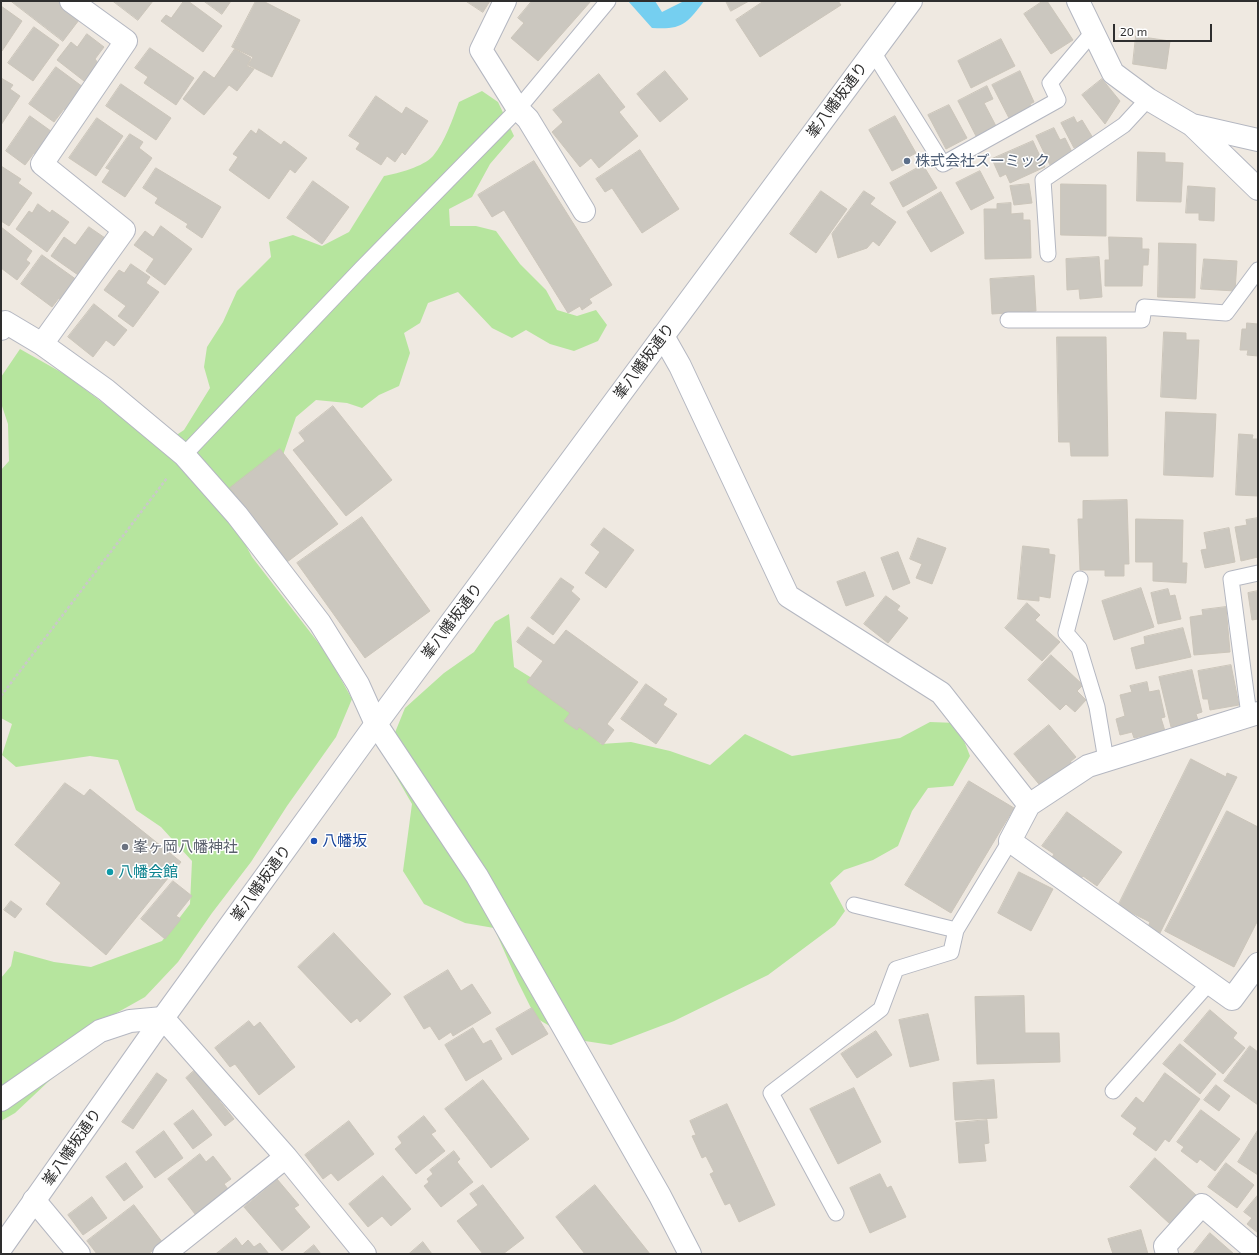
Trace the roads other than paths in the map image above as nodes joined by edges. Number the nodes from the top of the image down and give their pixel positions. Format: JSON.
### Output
{"nodes":[{"id":1,"x":71,"y":1,"type":"edge"},
{"id":2,"x":505,"y":1,"type":"edge"},
{"id":3,"x":608,"y":1,"type":"edge"},
{"id":4,"x":911,"y":1,"type":"edge"},
{"id":5,"x":1078,"y":1,"type":"edge"},
{"id":6,"x":1093,"y":32,"type":"junction"},
{"id":7,"x":873,"y":52,"type":"junction"},
{"id":8,"x":1148,"y":99,"type":"junction"},
{"id":9,"x":518,"y":110,"type":"junction"},
{"id":10,"x":1192,"y":125,"type":"junction"},
{"id":11,"x":1258,"y":140,"type":"edge"},
{"id":12,"x":1258,"y":189,"type":"edge"},
{"id":13,"x":584,"y":211,"type":"dead end"},
{"id":14,"x":1048,"y":254,"type":"dead end"},
{"id":15,"x":1258,"y":270,"type":"edge"},
{"id":16,"x":1008,"y":320,"type":"dead end"},
{"id":17,"x":2,"y":322,"type":"edge"},
{"id":18,"x":663,"y":336,"type":"junction"},
{"id":19,"x":42,"y":344,"type":"junction"},
{"id":20,"x":184,"y":455,"type":"junction"},
{"id":21,"x":1258,"y":573,"type":"edge"},
{"id":22,"x":1080,"y":579,"type":"dead end"},
{"id":23,"x":1253,"y":714,"type":"edge"},
{"id":24,"x":376,"y":724,"type":"junction"},
{"id":25,"x":1106,"y":760,"type":"junction"},
{"id":26,"x":1029,"y":805,"type":"junction"},
{"id":27,"x":1010,"y":840,"type":"junction"},
{"id":28,"x":854,"y":905,"type":"dead end"},
{"id":29,"x":956,"y":930,"type":"junction"},
{"id":30,"x":1258,"y":964,"type":"edge"},
{"id":31,"x":1209,"y":983,"type":"junction"},
{"id":32,"x":163,"y":1018,"type":"junction"},
{"id":33,"x":1113,"y":1091,"type":"dead end"},
{"id":34,"x":1,"y":1100,"type":"edge"},
{"id":35,"x":286,"y":1157,"type":"junction"},
{"id":36,"x":34,"y":1200,"type":"junction"},
{"id":37,"x":836,"y":1213,"type":"dead end"},
{"id":38,"x":1,"y":1248,"type":"edge"},
{"id":39,"x":1258,"y":1252,"type":"edge"},
{"id":40,"x":79,"y":1254,"type":"edge"},
{"id":41,"x":164,"y":1254,"type":"edge"},
{"id":42,"x":365,"y":1254,"type":"edge"},
{"id":43,"x":690,"y":1254,"type":"edge"},
{"id":44,"x":1167,"y":1254,"type":"edge"}],
"edges":[{"from":1,"to":19,"type":"street"},
{"from":2,"to":9,"type":"street"},
{"from":3,"to":9,"type":"lane"},
{"from":4,"to":7,"type":"street","name":"峯八幡坂通り"},
{"from":5,"to":6,"type":"street"},
{"from":6,"to":7,"type":"lane"},
{"from":6,"to":8,"type":"street"},
{"from":7,"to":18,"type":"street","name":"峯八幡坂通り"},
{"from":8,"to":10,"type":"street"},
{"from":8,"to":14,"type":"lane"},
{"from":9,"to":13,"type":"street"},
{"from":9,"to":20,"type":"lane"},
{"from":10,"to":11,"type":"street"},
{"from":10,"to":12,"type":"street"},
{"from":15,"to":16,"type":"lane"},
{"from":17,"to":19,"type":"street"},
{"from":18,"to":24,"type":"street","name":"峯八幡坂通り"},
{"from":18,"to":26,"type":"street"},
{"from":19,"to":20,"type":"street"},
{"from":20,"to":24,"type":"street"},
{"from":21,"to":23,"type":"lane"},
{"from":22,"to":25,"type":"lane"},
{"from":23,"to":25,"type":"street"},
{"from":24,"to":32,"type":"street","name":"峯八幡坂通り"},
{"from":24,"to":43,"type":"street"},
{"from":25,"to":26,"type":"street"},
{"from":26,"to":27,"type":"street"},
{"from":27,"to":29,"type":"lane"},
{"from":27,"to":31,"type":"street"},
{"from":28,"to":29,"type":"lane"},
{"from":29,"to":37,"type":"lane"},
{"from":30,"to":31,"type":"street"},
{"from":31,"to":33,"type":"lane"},
{"from":32,"to":34,"type":"street"},
{"from":32,"to":35,"type":"street"},
{"from":32,"to":36,"type":"street","name":"峯八幡坂通り"},
{"from":35,"to":41,"type":"street"},
{"from":35,"to":42,"type":"street"},
{"from":36,"to":38,"type":"street","name":"峯八幡坂通り"},
{"from":36,"to":40,"type":"street"},
{"from":39,"to":44,"type":"street"}]}
